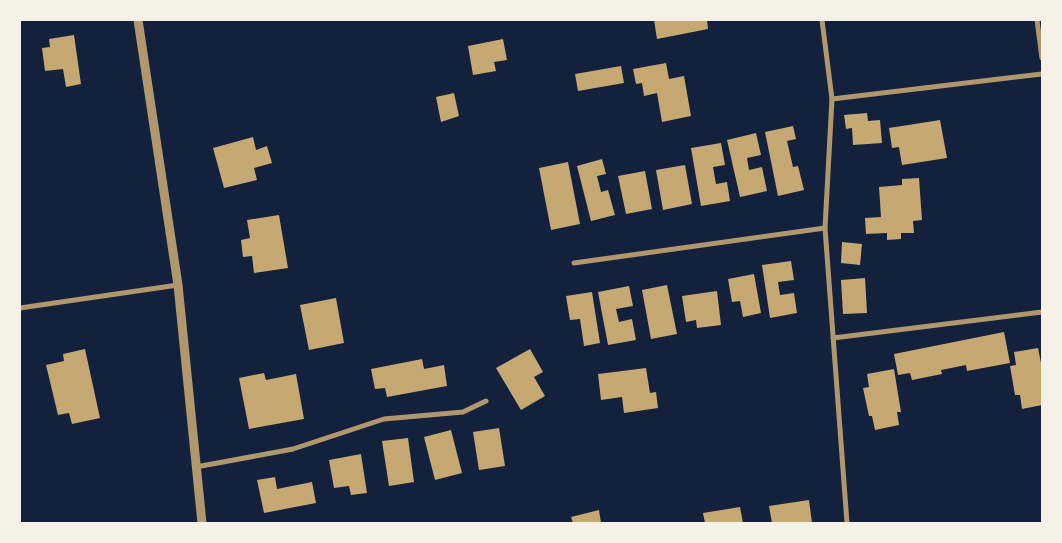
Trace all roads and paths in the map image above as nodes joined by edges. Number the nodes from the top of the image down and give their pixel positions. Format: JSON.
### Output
{"nodes":[{"id":1,"x":138,"y":20,"type":"edge"},
{"id":2,"x":822,"y":20,"type":"edge"},
{"id":3,"x":1037,"y":20,"type":"edge"},
{"id":4,"x":1042,"y":58,"type":"edge"},
{"id":5,"x":1042,"y":74,"type":"edge"},
{"id":6,"x":832,"y":99,"type":"junction"},
{"id":7,"x":825,"y":228,"type":"junction"},
{"id":8,"x":574,"y":262,"type":"dead end"},
{"id":9,"x":178,"y":285,"type":"junction"},
{"id":10,"x":20,"y":308,"type":"edge"},
{"id":11,"x":1042,"y":312,"type":"edge"},
{"id":12,"x":833,"y":338,"type":"junction"},
{"id":13,"x":486,"y":401,"type":"dead end"},
{"id":14,"x":196,"y":467,"type":"junction"},
{"id":15,"x":202,"y":523,"type":"edge"},
{"id":16,"x":847,"y":523,"type":"edge"}],
"edges":[{"from":1,"to":9,"type":"street"},
{"from":2,"to":6,"type":"street"},
{"from":3,"to":4,"type":"street"},
{"from":5,"to":6,"type":"street"},
{"from":6,"to":7,"type":"street"},
{"from":7,"to":8,"type":"street"},
{"from":7,"to":12,"type":"street"},
{"from":9,"to":10,"type":"street"},
{"from":9,"to":14,"type":"street"},
{"from":11,"to":12,"type":"street"},
{"from":12,"to":16,"type":"street"},
{"from":13,"to":14,"type":"street"},
{"from":14,"to":15,"type":"street"}]}
